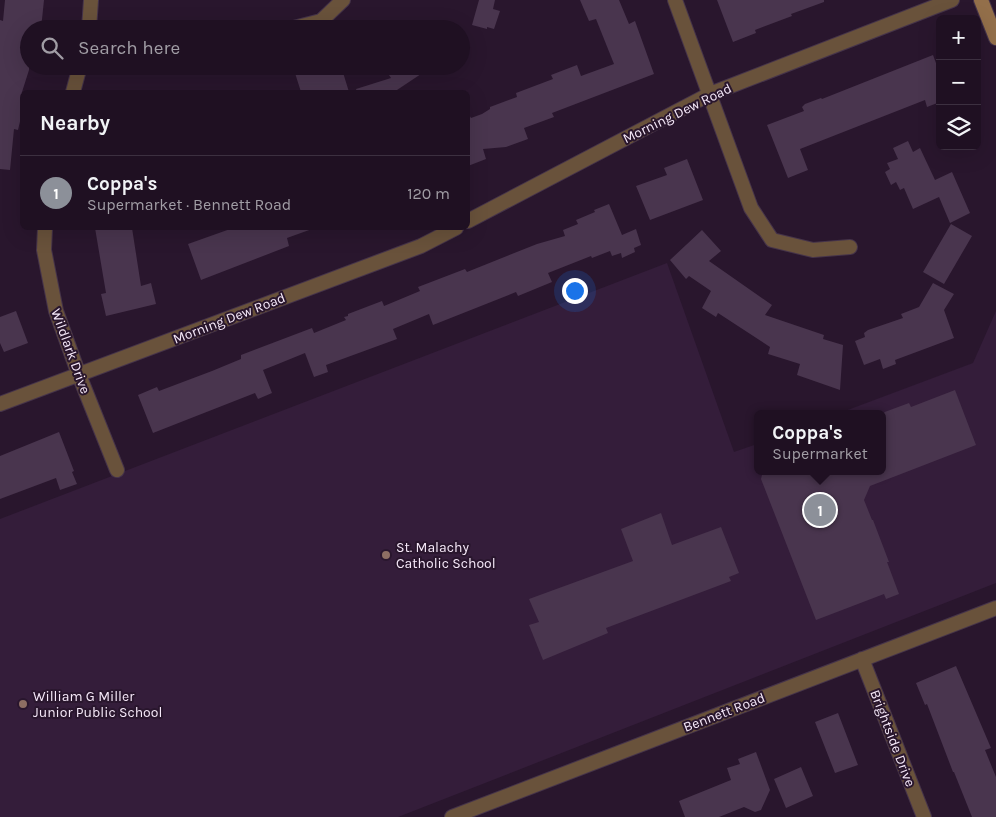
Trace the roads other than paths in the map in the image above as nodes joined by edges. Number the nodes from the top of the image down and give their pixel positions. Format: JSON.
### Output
{"nodes":[{"id":1,"x":91,"y":0,"type":"edge"},
{"id":2,"x":343,"y":0,"type":"edge"},
{"id":3,"x":675,"y":0,"type":"edge"},
{"id":4,"x":952,"y":0,"type":"edge"},
{"id":5,"x":981,"y":0,"type":"edge"},
{"id":6,"x":90,"y":20,"type":"edge"},
{"id":7,"x":322,"y":20,"type":"edge"},
{"id":8,"x":996,"y":38,"type":"edge"},
{"id":9,"x":78,"y":75,"type":"edge"},
{"id":10,"x":74,"y":90,"type":"edge"},
{"id":11,"x":710,"y":94,"type":"junction"},
{"id":12,"x":470,"y":220,"type":"edge"},
{"id":13,"x":46,"y":230,"type":"edge"},
{"id":14,"x":452,"y":230,"type":"edge"},
{"id":15,"x":850,"y":246,"type":"dead end"},
{"id":16,"x":79,"y":375,"type":"junction"},
{"id":17,"x":0,"y":404,"type":"edge"},
{"id":18,"x":117,"y":470,"type":"dead end"},
{"id":19,"x":996,"y":608,"type":"edge"},
{"id":20,"x":862,"y":659,"type":"junction"},
{"id":21,"x":452,"y":817,"type":"edge"},
{"id":22,"x":924,"y":817,"type":"edge"}],
"edges":[{"from":1,"to":6,"type":"street"},
{"from":2,"to":7,"type":"street"},
{"from":3,"to":11,"type":"street"},
{"from":4,"to":11,"type":"street","name":"Morning Dew Road"},
{"from":5,"to":8,"type":"main road"},
{"from":9,"to":10,"type":"street"},
{"from":11,"to":12,"type":"street","name":"Morning Dew Road"},
{"from":11,"to":15,"type":"street"},
{"from":13,"to":16,"type":"street","name":"Wildlark Drive"},
{"from":14,"to":16,"type":"street","name":"Morning Dew Road"},
{"from":16,"to":17,"type":"street","name":"Morning Dew Road"},
{"from":16,"to":18,"type":"street","name":"Wildlark Drive"},
{"from":19,"to":20,"type":"street","name":"Bennett Road"},
{"from":20,"to":21,"type":"street","name":"Bennett Road"},
{"from":20,"to":22,"type":"street","name":"Brightside Drive"}]}
